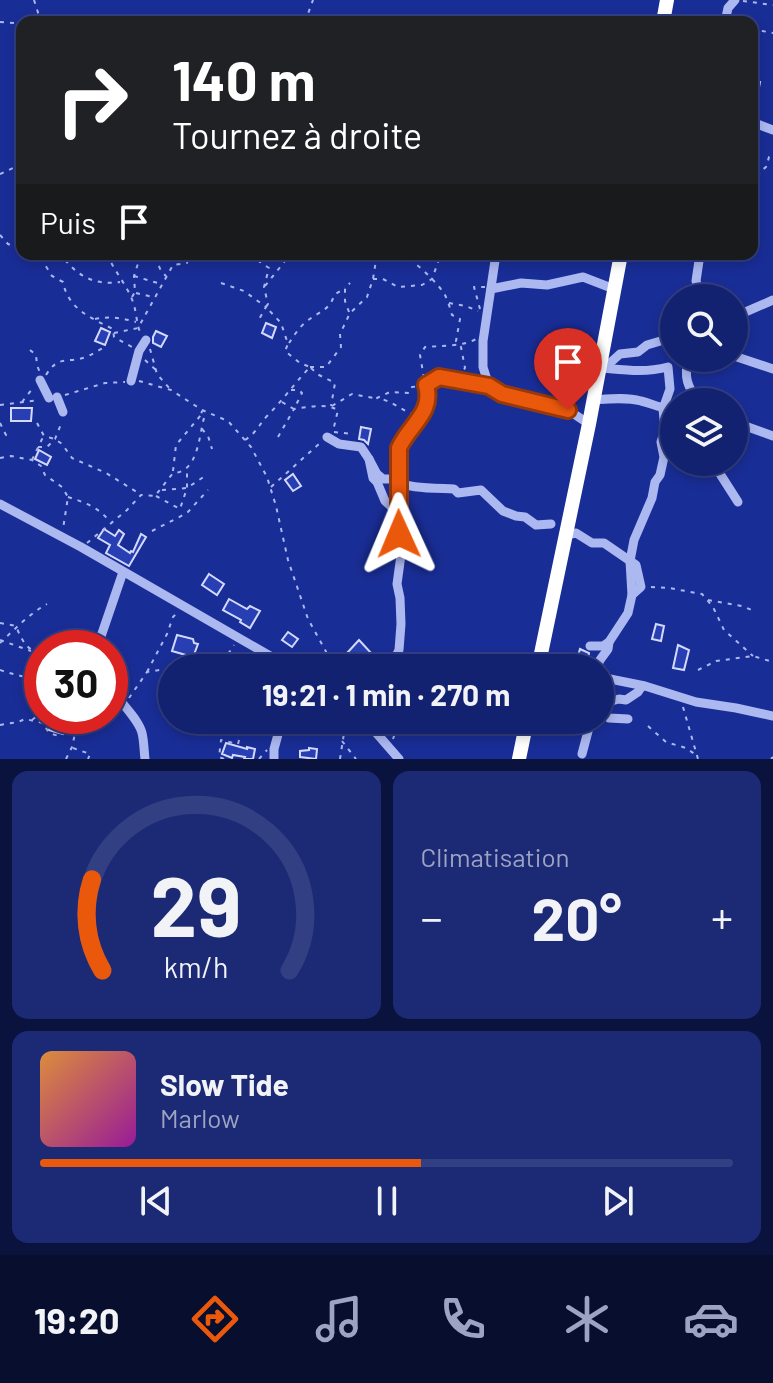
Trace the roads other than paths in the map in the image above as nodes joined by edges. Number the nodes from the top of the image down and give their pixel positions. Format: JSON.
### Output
{"nodes":[{"id":1,"x":495,"y":260,"type":"edge"},
{"id":2,"x":620,"y":260,"type":"edge"},
{"id":3,"x":699,"y":260,"type":"edge"},
{"id":4,"x":697,"y":284,"type":"edge"},
{"id":5,"x":491,"y":289,"type":"junction"},
{"id":6,"x":614,"y":289,"type":"junction"},
{"id":7,"x":773,"y":300,"type":"edge"},
{"id":8,"x":748,"y":311,"type":"edge"},
{"id":9,"x":146,"y":340,"type":"road end"},
{"id":10,"x":660,"y":341,"type":"edge"},
{"id":11,"x":748,"y":361,"type":"edge"},
{"id":12,"x":773,"y":369,"type":"edge"},
{"id":13,"x":600,"y":373,"type":"junction"},
{"id":14,"x":40,"y":380,"type":"road end"},
{"id":15,"x":131,"y":381,"type":"road end"},
{"id":16,"x":489,"y":386,"type":"junction"},
{"id":17,"x":670,"y":388,"type":"edge"},
{"id":18,"x":593,"y":400,"type":"junction"},
{"id":19,"x":660,"y":408,"type":"edge"},
{"id":20,"x":63,"y":412,"type":"dead end"},
{"id":21,"x":589,"y":424,"type":"junction"},
{"id":22,"x":748,"y":427,"type":"edge"},
{"id":23,"x":330,"y":434,"type":"road end"},
{"id":24,"x":773,"y":436,"type":"edge"},
{"id":25,"x":369,"y":459,"type":"junction"},
{"id":26,"x":660,"y":475,"type":"edge"},
{"id":27,"x":721,"y":476,"type":"edge"},
{"id":28,"x":399,"y":485,"type":"junction"},
{"id":29,"x":738,"y":502,"type":"dead end"},
{"id":30,"x":0,"y":504,"type":"edge"},
{"id":31,"x":398,"y":516,"type":"junction"},
{"id":32,"x":551,"y":524,"type":"dead end"},
{"id":33,"x":566,"y":535,"type":"junction"},
{"id":34,"x":630,"y":561,"type":"junction"},
{"id":35,"x":123,"y":572,"type":"junction"},
{"id":36,"x":632,"y":595,"type":"junction"},
{"id":37,"x":103,"y":630,"type":"edge"},
{"id":38,"x":609,"y":642,"type":"junction"},
{"id":39,"x":590,"y":646,"type":"dead end"},
{"id":40,"x":267,"y":654,"type":"edge"},
{"id":41,"x":397,"y":654,"type":"edge"},
{"id":42,"x":541,"y":654,"type":"edge"},
{"id":43,"x":604,"y":654,"type":"edge"},
{"id":44,"x":614,"y":680,"type":"edge"},
{"id":45,"x":642,"y":686,"type":"junction"},
{"id":46,"x":614,"y":701,"type":"edge"},
{"id":47,"x":128,"y":711,"type":"edge"},
{"id":48,"x":773,"y":716,"type":"edge"},
{"id":49,"x":614,"y":718,"type":"edge"},
{"id":50,"x":628,"y":719,"type":"dead end"},
{"id":51,"x":278,"y":734,"type":"edge"},
{"id":52,"x":377,"y":734,"type":"edge"},
{"id":53,"x":524,"y":734,"type":"edge"},
{"id":54,"x":587,"y":734,"type":"edge"},
{"id":55,"x":582,"y":754,"type":"dead end"},
{"id":56,"x":145,"y":759,"type":"edge"},
{"id":57,"x":274,"y":759,"type":"edge"},
{"id":58,"x":399,"y":759,"type":"edge"},
{"id":59,"x":519,"y":759,"type":"edge"}],
"edges":[{"from":1,"to":5,"type":"street"},
{"from":2,"to":6,"type":"highway"},
{"from":3,"to":4,"type":"street"},
{"from":5,"to":6,"type":"street"},
{"from":5,"to":16,"type":"street"},
{"from":6,"to":13,"type":"highway"},
{"from":7,"to":8,"type":"street"},
{"from":9,"to":15,"type":"street"},
{"from":10,"to":13,"type":"street"},
{"from":11,"to":12,"type":"street"},
{"from":13,"to":17,"type":"street"},
{"from":13,"to":18,"type":"highway"},
{"from":14,"to":20,"type":"street"},
{"from":16,"to":21,"type":"street"},
{"from":16,"to":28,"type":"street"},
{"from":18,"to":19,"type":"street"},
{"from":18,"to":21,"type":"highway"},
{"from":21,"to":33,"type":"highway"},
{"from":22,"to":24,"type":"street"},
{"from":23,"to":25,"type":"street"},
{"from":25,"to":28,"type":"street"},
{"from":25,"to":31,"type":"street"},
{"from":26,"to":34,"type":"street"},
{"from":27,"to":29,"type":"street"},
{"from":28,"to":31,"type":"street"},
{"from":28,"to":32,"type":"street"},
{"from":30,"to":35,"type":"street"},
{"from":31,"to":41,"type":"street"},
{"from":33,"to":34,"type":"street"},
{"from":33,"to":42,"type":"highway"},
{"from":34,"to":36,"type":"street"},
{"from":34,"to":36,"type":"street"},
{"from":35,"to":37,"type":"street"},
{"from":35,"to":40,"type":"street"},
{"from":36,"to":38,"type":"street"},
{"from":38,"to":39,"type":"street"},
{"from":38,"to":43,"type":"street"},
{"from":44,"to":45,"type":"street"},
{"from":45,"to":46,"type":"street"},
{"from":45,"to":48,"type":"street"},
{"from":47,"to":56,"type":"street"},
{"from":49,"to":50,"type":"street"},
{"from":51,"to":57,"type":"street"},
{"from":52,"to":58,"type":"street"},
{"from":53,"to":59,"type":"highway"},
{"from":54,"to":55,"type":"street"}]}
